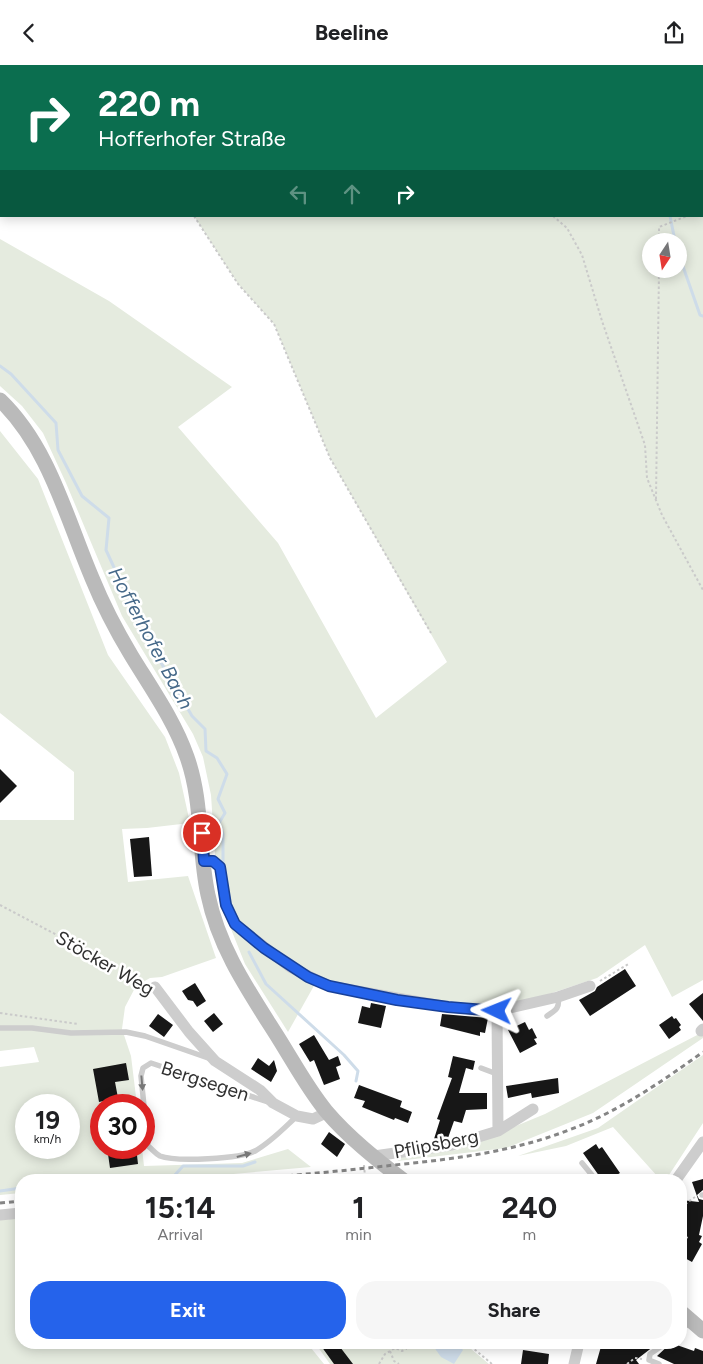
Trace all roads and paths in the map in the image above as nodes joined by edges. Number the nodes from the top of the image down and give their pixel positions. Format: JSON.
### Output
{"nodes":[{"id":1,"x":195,"y":217,"type":"edge"},
{"id":2,"x":554,"y":217,"type":"edge"},
{"id":3,"x":684,"y":217,"type":"edge"},
{"id":4,"x":659,"y":233,"type":"edge"},
{"id":5,"x":659,"y":278,"type":"edge"},
{"id":6,"x":0,"y":399,"type":"edge"},
{"id":7,"x":656,"y":499,"type":"junction"},
{"id":8,"x":703,"y":589,"type":"edge"},
{"id":9,"x":431,"y":633,"type":"dead end"},
{"id":10,"x":204,"y":861,"type":"junction"},
{"id":11,"x":0,"y":905,"type":"edge"},
{"id":12,"x":630,"y":963,"type":"dead end"},
{"id":13,"x":590,"y":986,"type":"joint"},
{"id":14,"x":155,"y":987,"type":"joint"},
{"id":15,"x":558,"y":997,"type":"junction"},
{"id":16,"x":497,"y":1011,"type":"junction"},
{"id":17,"x":0,"y":1013,"type":"edge"},
{"id":18,"x":547,"y":1015,"type":"dead end"},
{"id":19,"x":84,"y":1025,"type":"dead end"},
{"id":20,"x":0,"y":1028,"type":"edge"},
{"id":21,"x":215,"y":1061,"type":"junction"},
{"id":22,"x":481,"y":1068,"type":"dead end"},
{"id":23,"x":497,"y":1074,"type":"junction"},
{"id":24,"x":273,"y":1103,"type":"junction"},
{"id":25,"x":533,"y":1109,"type":"dead end"},
{"id":26,"x":328,"y":1112,"type":"junction"},
{"id":27,"x":296,"y":1116,"type":"junction"},
{"id":28,"x":498,"y":1131,"type":"junction"},
{"id":29,"x":703,"y":1142,"type":"edge"},
{"id":30,"x":369,"y":1159,"type":"junction"},
{"id":31,"x":582,"y":1163,"type":"dead end"},
{"id":32,"x":366,"y":1174,"type":"edge"},
{"id":33,"x":393,"y":1174,"type":"edge"},
{"id":34,"x":591,"y":1174,"type":"edge"},
{"id":35,"x":680,"y":1174,"type":"edge"},
{"id":36,"x":702,"y":1195,"type":"edge"},
{"id":37,"x":687,"y":1202,"type":"edge"},
{"id":38,"x":15,"y":1214,"type":"edge"},
{"id":39,"x":0,"y":1215,"type":"edge"},
{"id":40,"x":687,"y":1323,"type":"edge"},
{"id":41,"x":703,"y":1331,"type":"edge"},
{"id":42,"x":393,"y":1349,"type":"edge"},
{"id":43,"x":474,"y":1349,"type":"edge"},
{"id":44,"x":578,"y":1349,"type":"edge"},
{"id":45,"x":657,"y":1349,"type":"edge"},
{"id":46,"x":390,"y":1351,"type":"junction"},
{"id":47,"x":649,"y":1360,"type":"junction"},
{"id":48,"x":379,"y":1364,"type":"edge"},
{"id":49,"x":399,"y":1364,"type":"edge"},
{"id":50,"x":492,"y":1364,"type":"edge"},
{"id":51,"x":574,"y":1364,"type":"edge"},
{"id":52,"x":627,"y":1364,"type":"edge"},
{"id":53,"x":659,"y":1364,"type":"edge"}],
"edges":[{"from":1,"to":9,"type":"path"},
{"from":2,"to":7,"type":"path"},
{"from":3,"to":4,"type":"path"},
{"from":5,"to":7,"type":"path"},
{"from":6,"to":10,"type":"street"},
{"from":7,"to":8,"type":"path"},
{"from":10,"to":16,"type":"street"},
{"from":10,"to":26,"type":"street"},
{"from":11,"to":14,"type":"path","name":"Stöcker Weg"},
{"from":12,"to":13,"type":"path"},
{"from":13,"to":15,"type":"street"},
{"from":14,"to":21,"type":"street","name":"Stöcker Weg"},
{"from":15,"to":16,"type":"street"},
{"from":15,"to":18,"type":"lane"},
{"from":16,"to":23,"type":"street","name":"Pflipsberg"},
{"from":17,"to":19,"type":"path"},
{"from":20,"to":21,"type":"lane","name":"Bergsegen"},
{"from":21,"to":24,"type":"street","name":"Bergsegen"},
{"from":22,"to":23,"type":"lane"},
{"from":23,"to":28,"type":"street","name":"Pflipsberg"},
{"from":24,"to":27,"type":"street","name":"Bergsegen"},
{"from":24,"to":27,"type":"lane","name":"Bergsegen","one_way":true},
{"from":25,"to":28,"type":"street","name":"Pflipsberg"},
{"from":26,"to":27,"type":"street","name":"Bergsegen"},
{"from":26,"to":30,"type":"street"},
{"from":28,"to":30,"type":"street","name":"Pflipsberg"},
{"from":29,"to":35,"type":"street"},
{"from":30,"to":32,"type":"path"},
{"from":30,"to":33,"type":"street"},
{"from":31,"to":34,"type":"lane"},
{"from":36,"to":37,"type":"path"},
{"from":38,"to":39,"type":"street"},
{"from":40,"to":41,"type":"street"},
{"from":42,"to":46,"type":"path"},
{"from":43,"to":50,"type":"path"},
{"from":44,"to":51,"type":"street"},
{"from":45,"to":47,"type":"lane"},
{"from":46,"to":48,"type":"path"},
{"from":46,"to":49,"type":"path"},
{"from":47,"to":52,"type":"path"},
{"from":47,"to":53,"type":"lane"}]}
